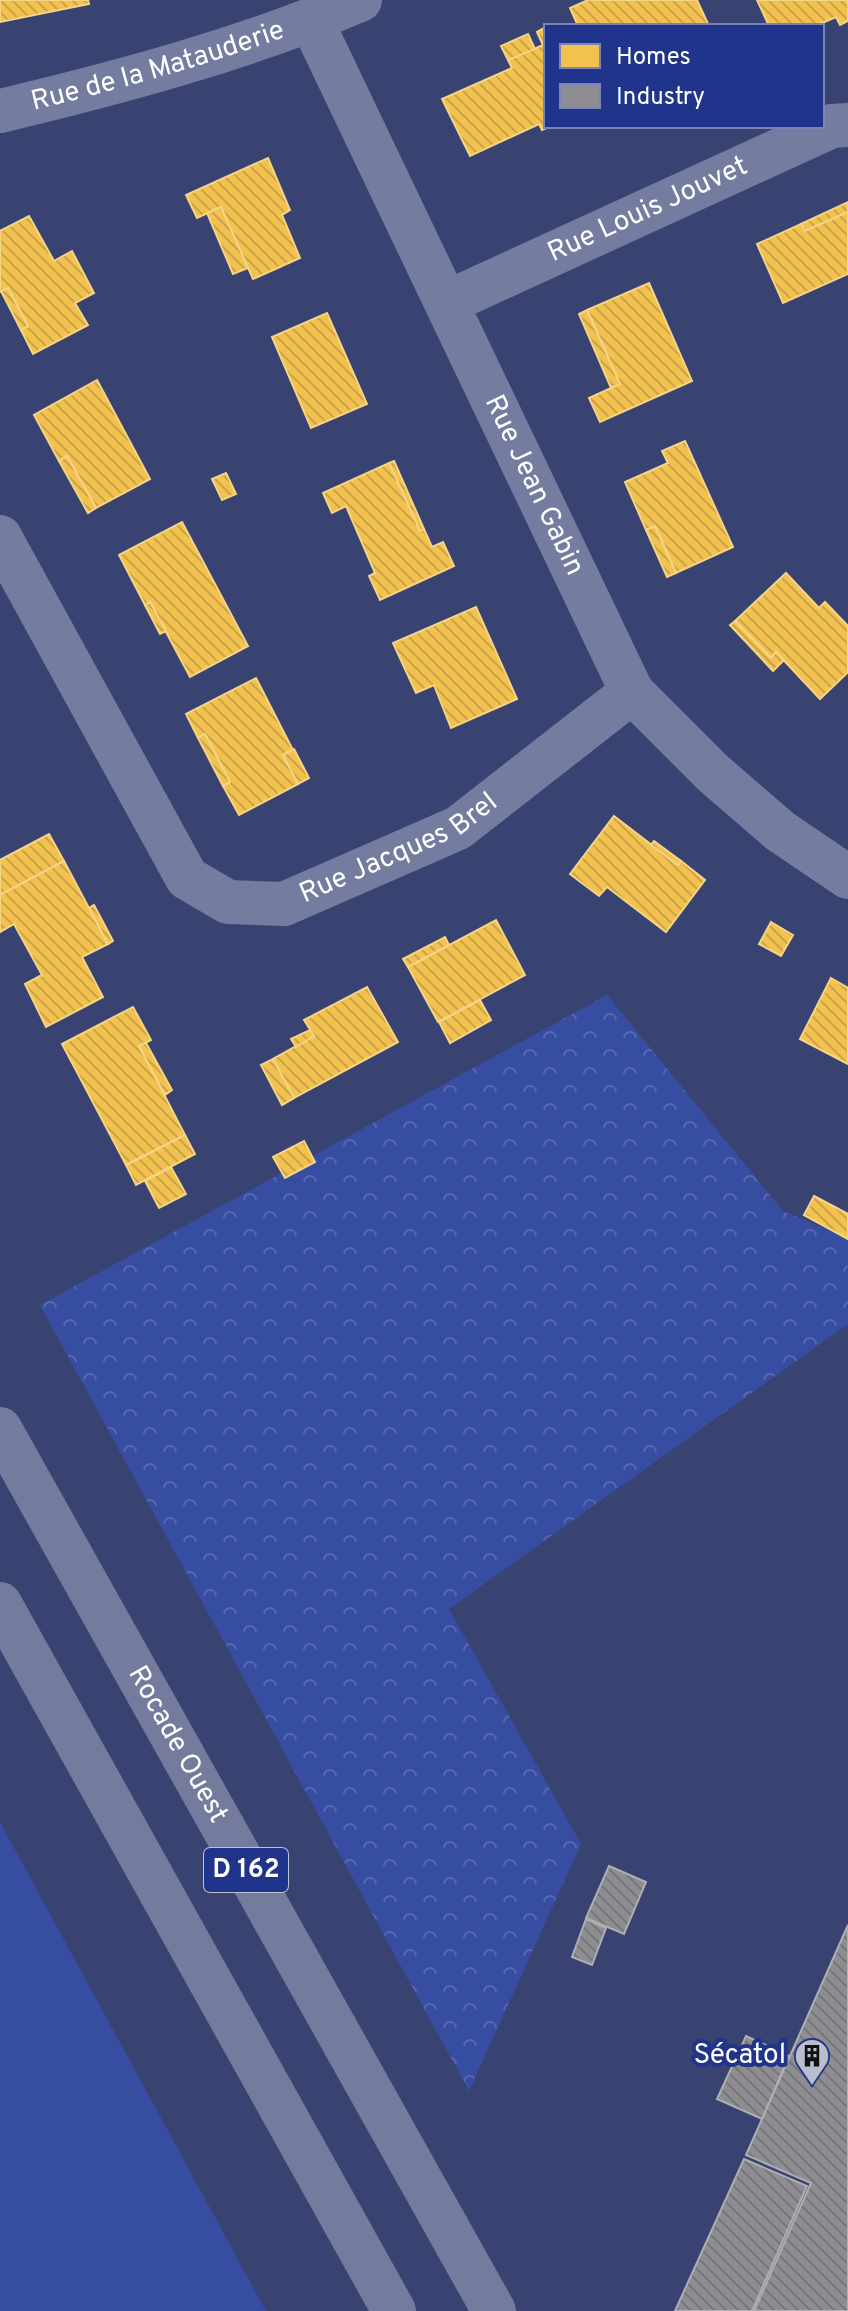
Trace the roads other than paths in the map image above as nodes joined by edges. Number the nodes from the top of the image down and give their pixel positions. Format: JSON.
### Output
{"nodes":[{"id":1,"x":360,"y":0,"type":"edge"},
{"id":2,"x":311,"y":20,"type":"junction"},
{"id":3,"x":0,"y":111,"type":"edge"},
{"id":4,"x":848,"y":125,"type":"edge"},
{"id":5,"x":448,"y":302,"type":"junction"},
{"id":6,"x":0,"y":537,"type":"edge"},
{"id":7,"x":632,"y":692,"type":"junction"},
{"id":8,"x":848,"y":877,"type":"edge"},
{"id":9,"x":0,"y":1429,"type":"edge"},
{"id":10,"x":0,"y":1604,"type":"edge"},
{"id":11,"x":394,"y":2311,"type":"edge"},
{"id":12,"x":494,"y":2311,"type":"edge"}],
"edges":[{"from":1,"to":2,"type":"street","name":"Rue de la Matauderie"},
{"from":2,"to":3,"type":"street","name":"Rue de la Matauderie"},
{"from":2,"to":5,"type":"street","name":"Rue Jean Gabin"},
{"from":4,"to":5,"type":"street","name":"Rue Louis Jouvet"},
{"from":5,"to":7,"type":"street","name":"Rue Jean Gabin"},
{"from":6,"to":7,"type":"street","name":"Rue Jacques Brel"},
{"from":7,"to":8,"type":"street","name":"Rue Jean Gabin"},
{"from":9,"to":12,"type":"main road","name":"Rocade Ouest","number":"D 162"},
{"from":10,"to":11,"type":"main road","number":"D 162"}]}
